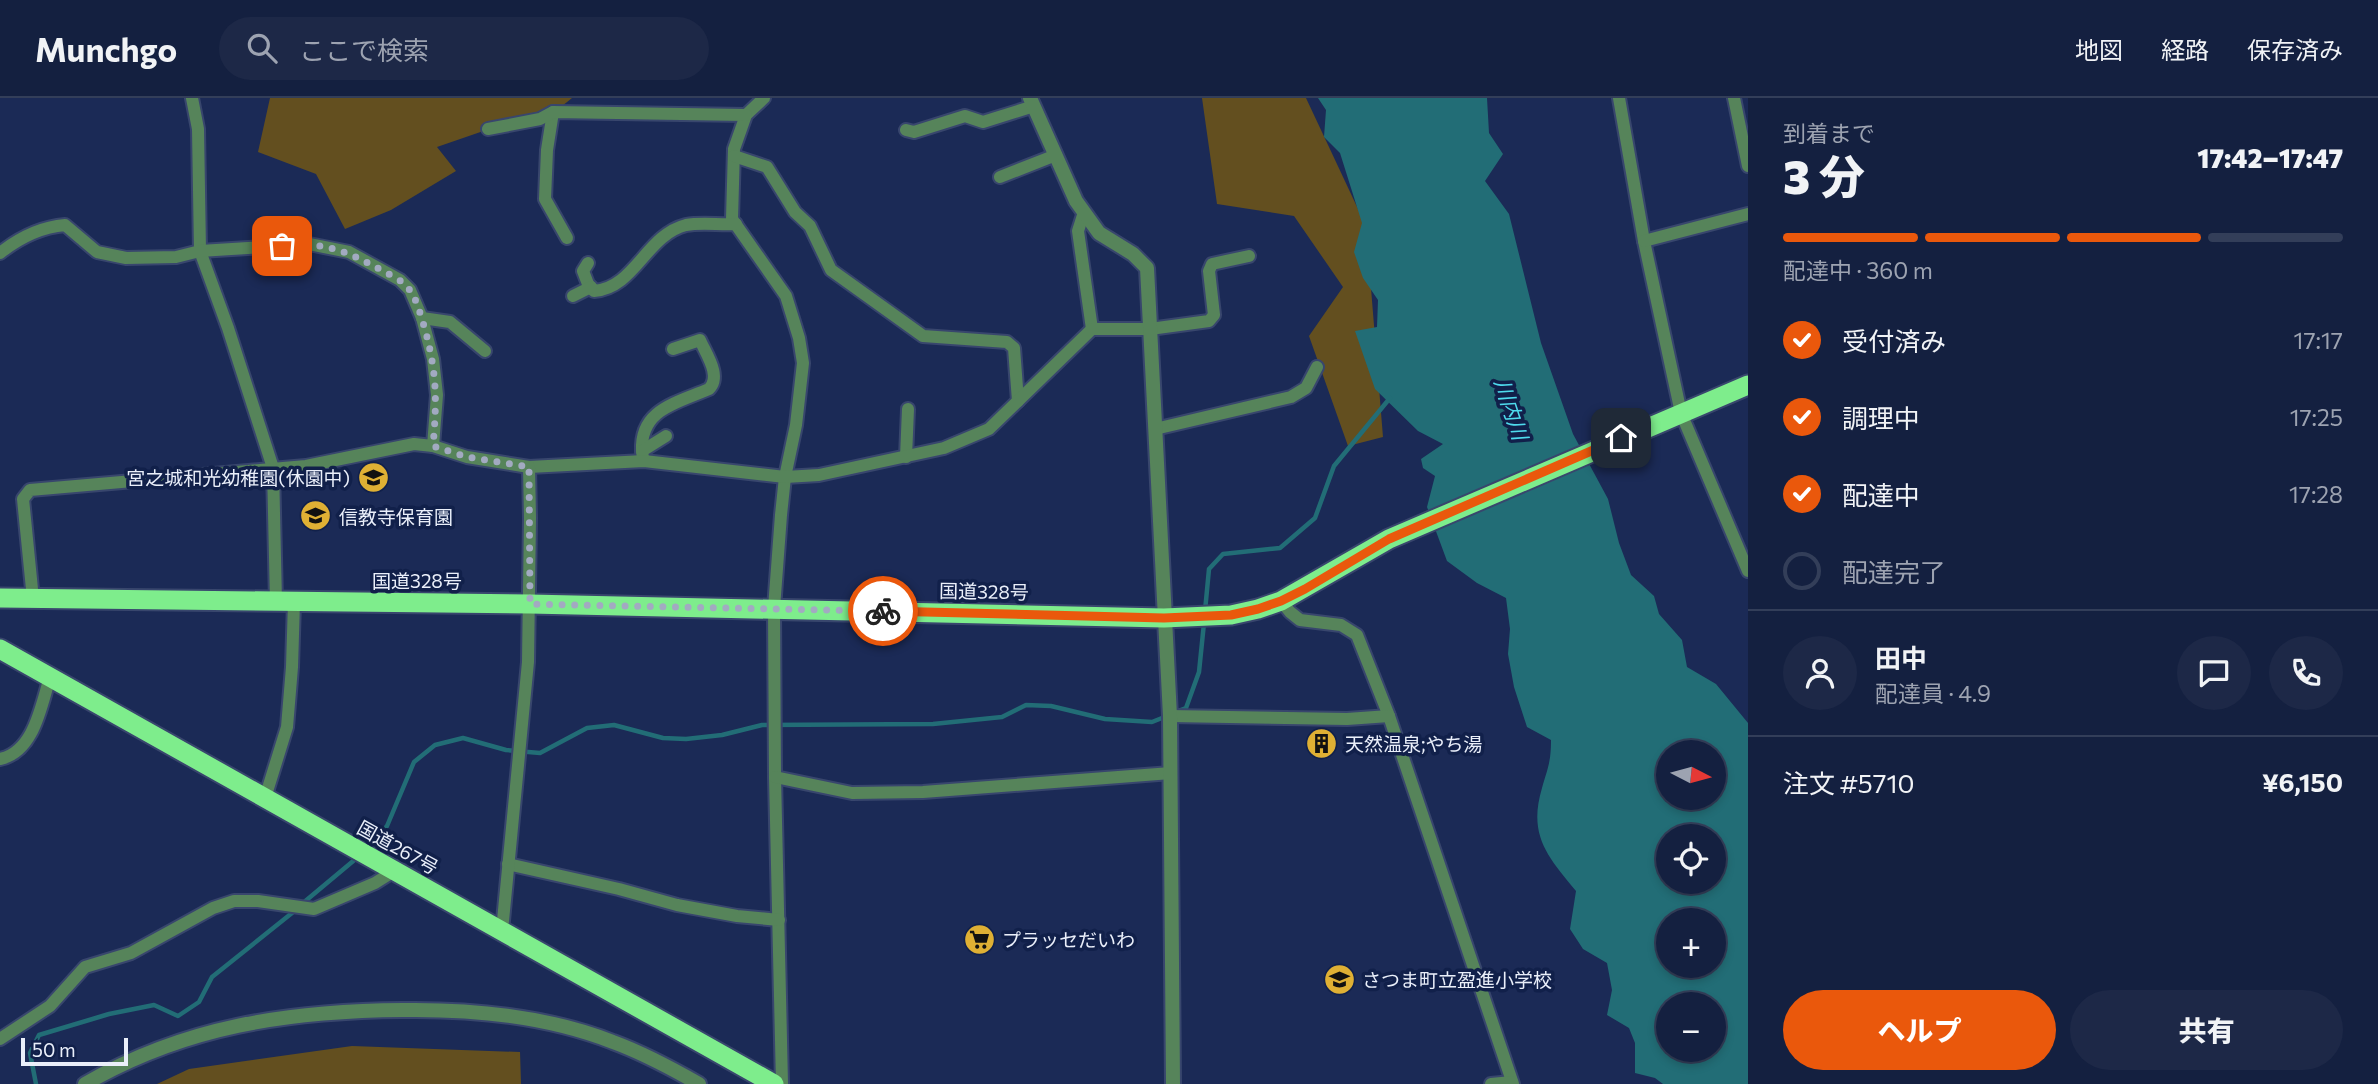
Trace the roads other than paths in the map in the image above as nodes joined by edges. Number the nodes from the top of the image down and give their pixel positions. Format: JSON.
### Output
{"nodes":[{"id":1,"x":192,"y":98,"type":"edge"},
{"id":2,"x":764,"y":98,"type":"edge"},
{"id":3,"x":1619,"y":98,"type":"edge"},
{"id":4,"x":1734,"y":98,"type":"edge"},
{"id":5,"x":1032,"y":102,"type":"edge"},
{"id":6,"x":553,"y":112,"type":"junction"},
{"id":7,"x":746,"y":115,"type":"junction"},
{"id":8,"x":488,"y":129,"type":"dead end"},
{"id":9,"x":906,"y":130,"type":"dead end"},
{"id":10,"x":1056,"y":155,"type":"junction"},
{"id":11,"x":734,"y":156,"type":"junction"},
{"id":12,"x":1748,"y":166,"type":"edge"},
{"id":13,"x":1000,"y":177,"type":"dead end"},
{"id":14,"x":1084,"y":212,"type":"junction"},
{"id":15,"x":1748,"y":214,"type":"edge"},
{"id":16,"x":736,"y":225,"type":"junction"},
{"id":17,"x":567,"y":238,"type":"dead end"},
{"id":18,"x":1644,"y":241,"type":"junction"},
{"id":19,"x":200,"y":251,"type":"junction"},
{"id":20,"x":0,"y":253,"type":"edge"},
{"id":21,"x":1249,"y":256,"type":"dead end"},
{"id":22,"x":588,"y":262,"type":"dead end"},
{"id":23,"x":591,"y":287,"type":"junction"},
{"id":24,"x":573,"y":296,"type":"dead end"},
{"id":25,"x":422,"y":318,"type":"junction"},
{"id":26,"x":1092,"y":329,"type":"junction"},
{"id":27,"x":1150,"y":329,"type":"junction"},
{"id":28,"x":673,"y":349,"type":"dead end"},
{"id":29,"x":485,"y":351,"type":"dead end"},
{"id":30,"x":1317,"y":367,"type":"dead end"},
{"id":31,"x":1748,"y":384,"type":"edge"},
{"id":32,"x":1018,"y":401,"type":"junction"},
{"id":33,"x":908,"y":409,"type":"dead end"},
{"id":34,"x":1676,"y":415,"type":"junction"},
{"id":35,"x":1155,"y":429,"type":"junction"},
{"id":36,"x":666,"y":436,"type":"dead end"},
{"id":37,"x":433,"y":446,"type":"junction"},
{"id":38,"x":643,"y":456,"type":"junction"},
{"id":39,"x":906,"y":457,"type":"junction"},
{"id":40,"x":529,"y":467,"type":"junction"},
{"id":41,"x":273,"y":468,"type":"junction"},
{"id":42,"x":785,"y":477,"type":"junction"},
{"id":43,"x":1748,"y":571,"type":"edge"},
{"id":44,"x":0,"y":598,"type":"edge"},
{"id":45,"x":33,"y":599,"type":"junction"},
{"id":46,"x":1281,"y":601,"type":"junction"},
{"id":47,"x":285,"y":602,"type":"junction"},
{"id":48,"x":530,"y":604,"type":"junction"},
{"id":49,"x":774,"y":608,"type":"junction"},
{"id":50,"x":1164,"y":618,"type":"junction"},
{"id":51,"x":0,"y":649,"type":"edge"},
{"id":52,"x":50,"y":677,"type":"junction"},
{"id":53,"x":1170,"y":716,"type":"junction"},
{"id":54,"x":1389,"y":716,"type":"junction"},
{"id":55,"x":0,"y":760,"type":"edge"},
{"id":56,"x":1171,"y":773,"type":"junction"},
{"id":57,"x":775,"y":777,"type":"junction"},
{"id":58,"x":265,"y":798,"type":"junction"},
{"id":59,"x":508,"y":864,"type":"junction"},
{"id":60,"x":394,"y":871,"type":"junction"},
{"id":61,"x":779,"y":920,"type":"junction"},
{"id":62,"x":502,"y":931,"type":"junction"},
{"id":63,"x":0,"y":1039,"type":"edge"},
{"id":64,"x":1512,"y":1083,"type":"edge"},
{"id":65,"x":85,"y":1084,"type":"edge"},
{"id":66,"x":699,"y":1084,"type":"edge"},
{"id":67,"x":774,"y":1084,"type":"edge"},
{"id":68,"x":782,"y":1084,"type":"edge"},
{"id":69,"x":1173,"y":1084,"type":"edge"},
{"id":70,"x":1491,"y":1084,"type":"edge"}],
"edges":[{"from":1,"to":19,"type":"street"},
{"from":2,"to":7,"type":"street"},
{"from":3,"to":18,"type":"street"},
{"from":4,"to":12,"type":"street"},
{"from":5,"to":9,"type":"street"},
{"from":5,"to":10,"type":"street"},
{"from":6,"to":7,"type":"street"},
{"from":6,"to":8,"type":"street"},
{"from":6,"to":17,"type":"street"},
{"from":7,"to":11,"type":"street"},
{"from":10,"to":13,"type":"street"},
{"from":10,"to":14,"type":"street"},
{"from":11,"to":16,"type":"street"},
{"from":11,"to":32,"type":"street"},
{"from":14,"to":26,"type":"street"},
{"from":14,"to":27,"type":"street"},
{"from":15,"to":18,"type":"street"},
{"from":16,"to":23,"type":"street"},
{"from":16,"to":42,"type":"street"},
{"from":18,"to":34,"type":"street"},
{"from":19,"to":20,"type":"street"},
{"from":19,"to":25,"type":"street"},
{"from":19,"to":41,"type":"street"},
{"from":21,"to":27,"type":"street"},
{"from":22,"to":23,"type":"street"},
{"from":23,"to":24,"type":"street"},
{"from":25,"to":29,"type":"street"},
{"from":25,"to":37,"type":"street"},
{"from":26,"to":27,"type":"street"},
{"from":26,"to":32,"type":"street"},
{"from":27,"to":35,"type":"street"},
{"from":28,"to":38,"type":"street"},
{"from":30,"to":35,"type":"street"},
{"from":31,"to":34,"type":"highway","name":"国道328号"},
{"from":32,"to":39,"type":"street"},
{"from":33,"to":39,"type":"street"},
{"from":34,"to":43,"type":"street"},
{"from":34,"to":46,"type":"highway","name":"国道328号"},
{"from":35,"to":50,"type":"street"},
{"from":36,"to":38,"type":"street"},
{"from":37,"to":40,"type":"street"},
{"from":37,"to":41,"type":"street"},
{"from":38,"to":40,"type":"street"},
{"from":38,"to":42,"type":"street"},
{"from":39,"to":42,"type":"street"},
{"from":40,"to":48,"type":"street"},
{"from":41,"to":45,"type":"street"},
{"from":41,"to":47,"type":"street"},
{"from":42,"to":49,"type":"street"},
{"from":44,"to":45,"type":"highway","name":"国道328号"},
{"from":45,"to":47,"type":"highway","name":"国道328号"},
{"from":46,"to":50,"type":"highway","name":"国道328号"},
{"from":46,"to":54,"type":"street"},
{"from":47,"to":48,"type":"highway","name":"国道328号"},
{"from":47,"to":58,"type":"street"},
{"from":48,"to":49,"type":"highway","name":"国道328号"},
{"from":48,"to":59,"type":"street"},
{"from":49,"to":50,"type":"highway","name":"国道328号"},
{"from":49,"to":57,"type":"street"},
{"from":50,"to":53,"type":"street"},
{"from":51,"to":52,"type":"highway","name":"国道267号"},
{"from":52,"to":55,"type":"street"},
{"from":52,"to":58,"type":"highway","name":"国道267号"},
{"from":53,"to":54,"type":"street"},
{"from":53,"to":56,"type":"street"},
{"from":54,"to":64,"type":"street"},
{"from":56,"to":57,"type":"street"},
{"from":56,"to":69,"type":"street"},
{"from":57,"to":61,"type":"street"},
{"from":58,"to":60,"type":"highway","name":"国道267号"},
{"from":59,"to":61,"type":"street"},
{"from":59,"to":62,"type":"street"},
{"from":60,"to":62,"type":"highway","name":"国道267号"},
{"from":60,"to":63,"type":"street"},
{"from":61,"to":68,"type":"street"},
{"from":62,"to":67,"type":"highway","name":"国道267号"},
{"from":64,"to":70,"type":"street"},
{"from":65,"to":66,"type":"street"}]}
